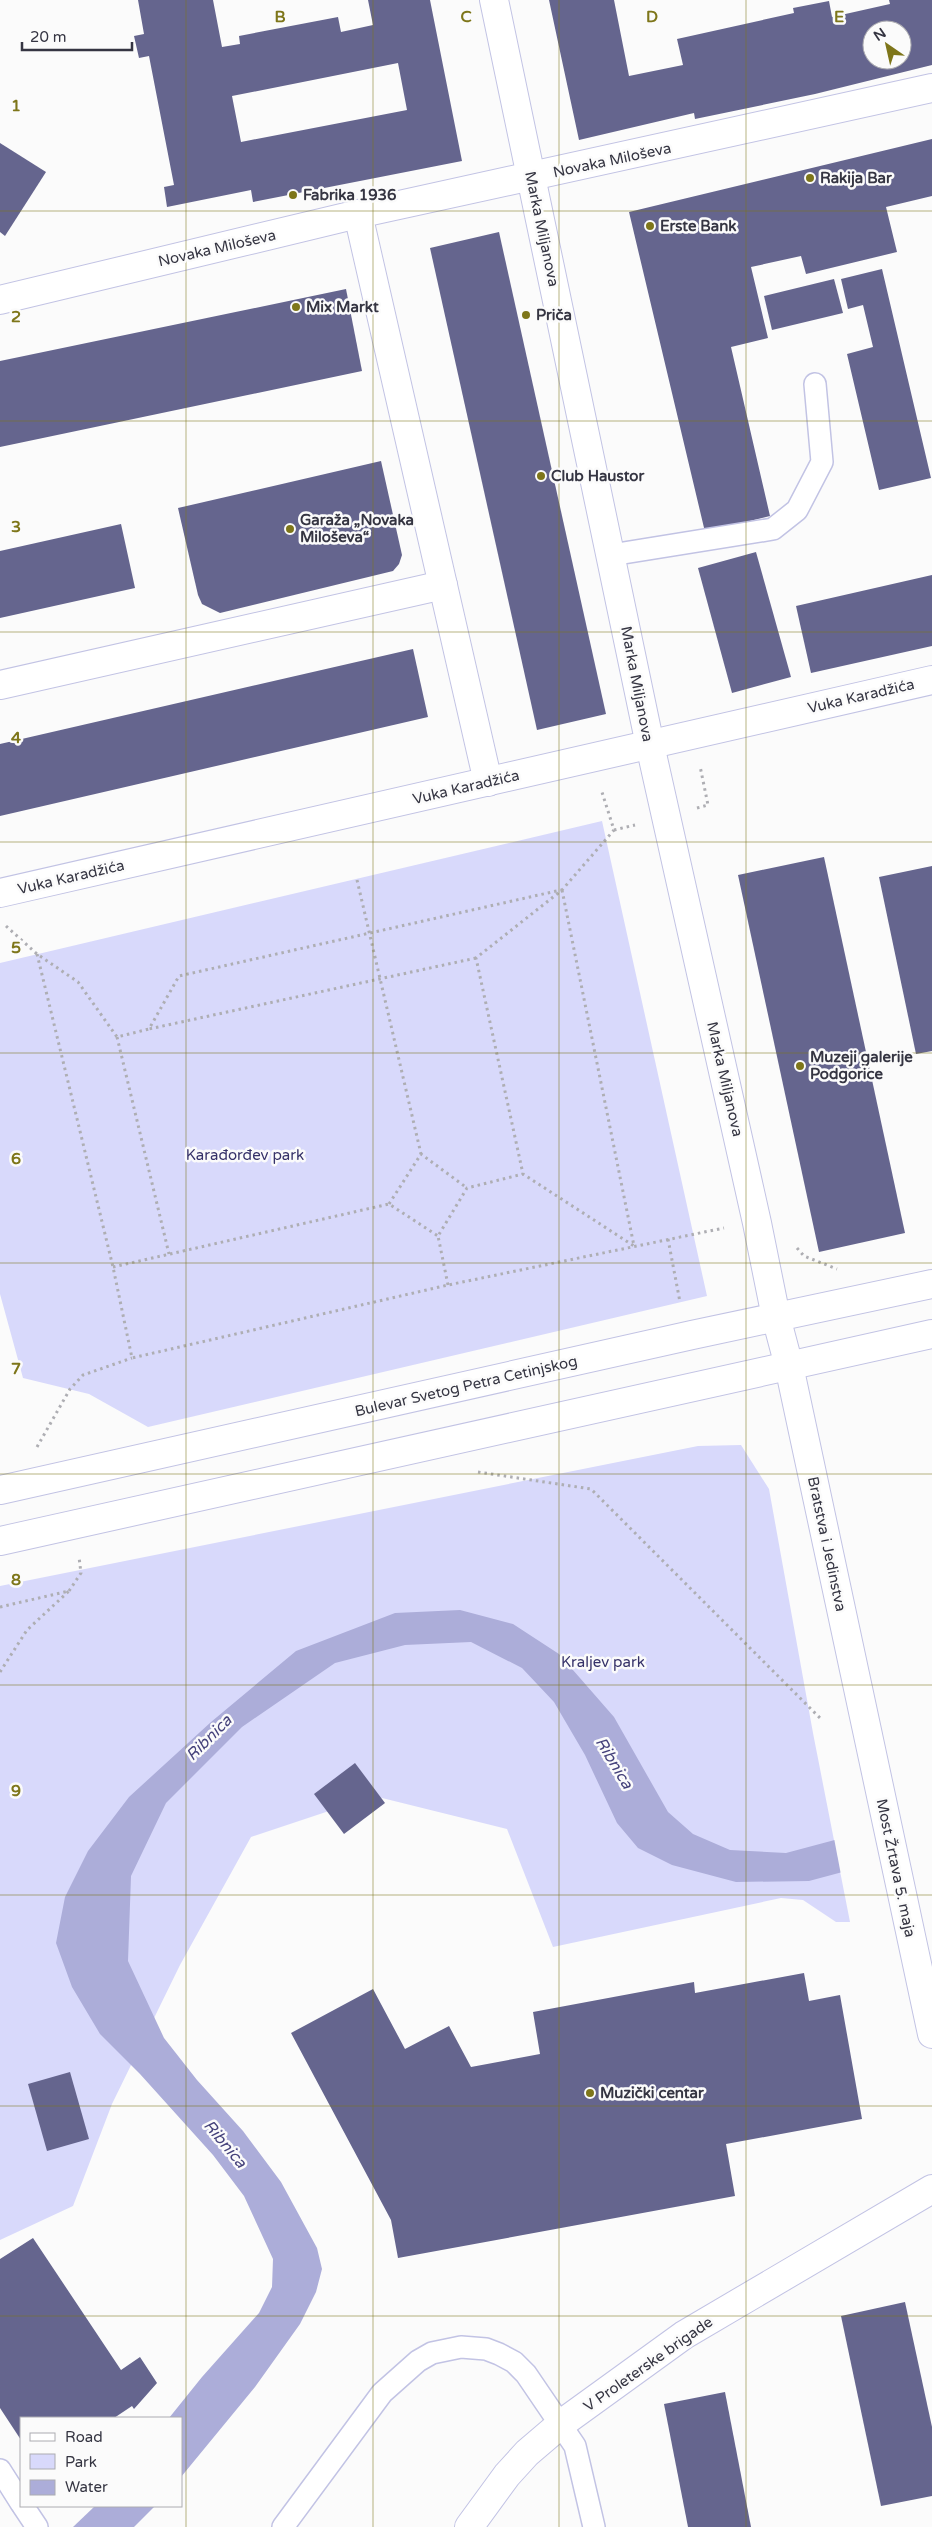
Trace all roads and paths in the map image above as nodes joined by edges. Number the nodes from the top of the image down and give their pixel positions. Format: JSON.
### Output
{"nodes":[{"id":1,"x":494,"y":0,"type":"edge"},
{"id":2,"x":932,"y":88,"type":"edge"},
{"id":3,"x":532,"y":178,"type":"junction"},
{"id":4,"x":358,"y":214,"type":"junction"},
{"id":5,"x":0,"y":300,"type":"edge"},
{"id":6,"x":815,"y":384,"type":"dead end"},
{"id":7,"x":611,"y":555,"type":"junction"},
{"id":8,"x":443,"y":585,"type":"junction"},
{"id":9,"x":932,"y":680,"type":"edge"},
{"id":10,"x":0,"y":685,"type":"edge"},
{"id":11,"x":650,"y":745,"type":"junction"},
{"id":12,"x":488,"y":782,"type":"junction"},
{"id":13,"x":606,"y":838,"type":"dead end"},
{"id":14,"x":357,"y":880,"type":"dead end"},
{"id":15,"x":562,"y":890,"type":"junction"},
{"id":16,"x":0,"y":893,"type":"edge"},
{"id":17,"x":0,"y":921,"type":"edge"},
{"id":18,"x":369,"y":932,"type":"junction"},
{"id":19,"x":37,"y":954,"type":"junction"},
{"id":20,"x":476,"y":958,"type":"junction"},
{"id":21,"x":380,"y":979,"type":"junction"},
{"id":22,"x":149,"y":1029,"type":"junction"},
{"id":23,"x":117,"y":1037,"type":"junction"},
{"id":24,"x":421,"y":1154,"type":"junction"},
{"id":25,"x":523,"y":1174,"type":"junction"},
{"id":26,"x":467,"y":1188,"type":"junction"},
{"id":27,"x":389,"y":1204,"type":"junction"},
{"id":28,"x":757,"y":1223,"type":"junction"},
{"id":29,"x":438,"y":1236,"type":"junction"},
{"id":30,"x":668,"y":1238,"type":"junction"},
{"id":31,"x":634,"y":1246,"type":"junction"},
{"id":32,"x":169,"y":1254,"type":"junction"},
{"id":33,"x":113,"y":1267,"type":"junction"},
{"id":34,"x":837,"y":1269,"type":"dead end"},
{"id":35,"x":932,"y":1284,"type":"edge"},
{"id":36,"x":448,"y":1285,"type":"junction"},
{"id":37,"x":680,"y":1302,"type":"dead end"},
{"id":38,"x":776,"y":1316,"type":"junction"},
{"id":39,"x":932,"y":1334,"type":"edge"},
{"id":40,"x":132,"y":1358,"type":"junction"},
{"id":41,"x":789,"y":1366,"type":"junction"},
{"id":42,"x":32,"y":1454,"type":"dead end"},
{"id":43,"x":478,"y":1472,"type":"dead end"},
{"id":44,"x":0,"y":1490,"type":"edge"},
{"id":45,"x":0,"y":1541,"type":"edge"},
{"id":46,"x":79,"y":1557,"type":"dead end"},
{"id":47,"x":69,"y":1591,"type":"junction"},
{"id":48,"x":0,"y":1608,"type":"edge"},
{"id":49,"x":0,"y":1672,"type":"edge"},
{"id":50,"x":820,"y":1718,"type":"dead end"},
{"id":51,"x":865,"y":1721,"type":"joint"},
{"id":52,"x":930,"y":2025,"type":"edge"},
{"id":53,"x":932,"y":2189,"type":"edge"},
{"id":54,"x":561,"y":2424,"type":"junction"},
{"id":55,"x":0,"y":2470,"type":"edge"},
{"id":56,"x":20,"y":2501,"type":"edge"},
{"id":57,"x":283,"y":2527,"type":"edge"},
{"id":58,"x":469,"y":2527,"type":"edge"},
{"id":59,"x":594,"y":2527,"type":"edge"}],
"edges":[{"from":1,"to":3,"type":"main road","name":"Marka Miljanova"},
{"from":2,"to":3,"type":"main road","name":"Novaka Miloševa"},
{"from":3,"to":4,"type":"main road","name":"Novaka Miloševa"},
{"from":3,"to":7,"type":"main road","name":"Marka Miljanova"},
{"from":4,"to":5,"type":"main road","name":"Novaka Miloševa"},
{"from":4,"to":8,"type":"main road"},
{"from":6,"to":7,"type":"lane"},
{"from":7,"to":11,"type":"main road","name":"Marka Miljanova"},
{"from":8,"to":10,"type":"main road"},
{"from":8,"to":12,"type":"main road"},
{"from":9,"to":11,"type":"main road","name":"Vuka Karadžića"},
{"from":11,"to":12,"type":"main road","name":"Vuka Karadžića"},
{"from":11,"to":28,"type":"main road","name":"Marka Miljanova"},
{"from":12,"to":16,"type":"main road","name":"Vuka Karadžića"},
{"from":13,"to":15,"type":"path"},
{"from":14,"to":18,"type":"path"},
{"from":15,"to":18,"type":"path"},
{"from":15,"to":20,"type":"path"},
{"from":15,"to":31,"type":"path"},
{"from":17,"to":19,"type":"path"},
{"from":18,"to":21,"type":"path"},
{"from":18,"to":22,"type":"path"},
{"from":19,"to":23,"type":"path"},
{"from":19,"to":33,"type":"path"},
{"from":20,"to":21,"type":"path"},
{"from":20,"to":25,"type":"path"},
{"from":21,"to":22,"type":"path"},
{"from":21,"to":24,"type":"path"},
{"from":22,"to":23,"type":"path"},
{"from":23,"to":32,"type":"path"},
{"from":24,"to":26,"type":"path"},
{"from":24,"to":27,"type":"path"},
{"from":25,"to":26,"type":"path"},
{"from":25,"to":31,"type":"path"},
{"from":26,"to":29,"type":"path"},
{"from":27,"to":29,"type":"path"},
{"from":27,"to":32,"type":"path"},
{"from":28,"to":30,"type":"path"},
{"from":28,"to":34,"type":"path"},
{"from":28,"to":38,"type":"main road","name":"Marka Miljanova"},
{"from":29,"to":36,"type":"path"},
{"from":30,"to":31,"type":"path"},
{"from":30,"to":37,"type":"path"},
{"from":31,"to":36,"type":"path"},
{"from":32,"to":33,"type":"path"},
{"from":33,"to":40,"type":"path"},
{"from":35,"to":38,"type":"main road","name":"Bulevar Svetog Petra Cetinjskog"},
{"from":36,"to":40,"type":"path"},
{"from":38,"to":41,"type":"main road","name":"Marka Miljanova"},
{"from":38,"to":44,"type":"main road","name":"Bulevar Svetog Petra Cetinjskog"},
{"from":39,"to":41,"type":"main road"},
{"from":40,"to":42,"type":"path"},
{"from":41,"to":45,"type":"main road"},
{"from":41,"to":51,"type":"main road","name":"Bratstva i Jedinstva"},
{"from":43,"to":50,"type":"path"},
{"from":46,"to":47,"type":"path"},
{"from":47,"to":48,"type":"path"},
{"from":47,"to":49,"type":"path"},
{"from":51,"to":52,"type":"main road","name":"Most Žrtava 5. maja"},
{"from":53,"to":54,"type":"main road","name":"V Proleterske brigade"},
{"from":54,"to":57,"type":"lane"},
{"from":54,"to":58,"type":"main road","name":"V Proleterske brigade"},
{"from":54,"to":59,"type":"lane"},
{"from":55,"to":56,"type":"lane"}]}
